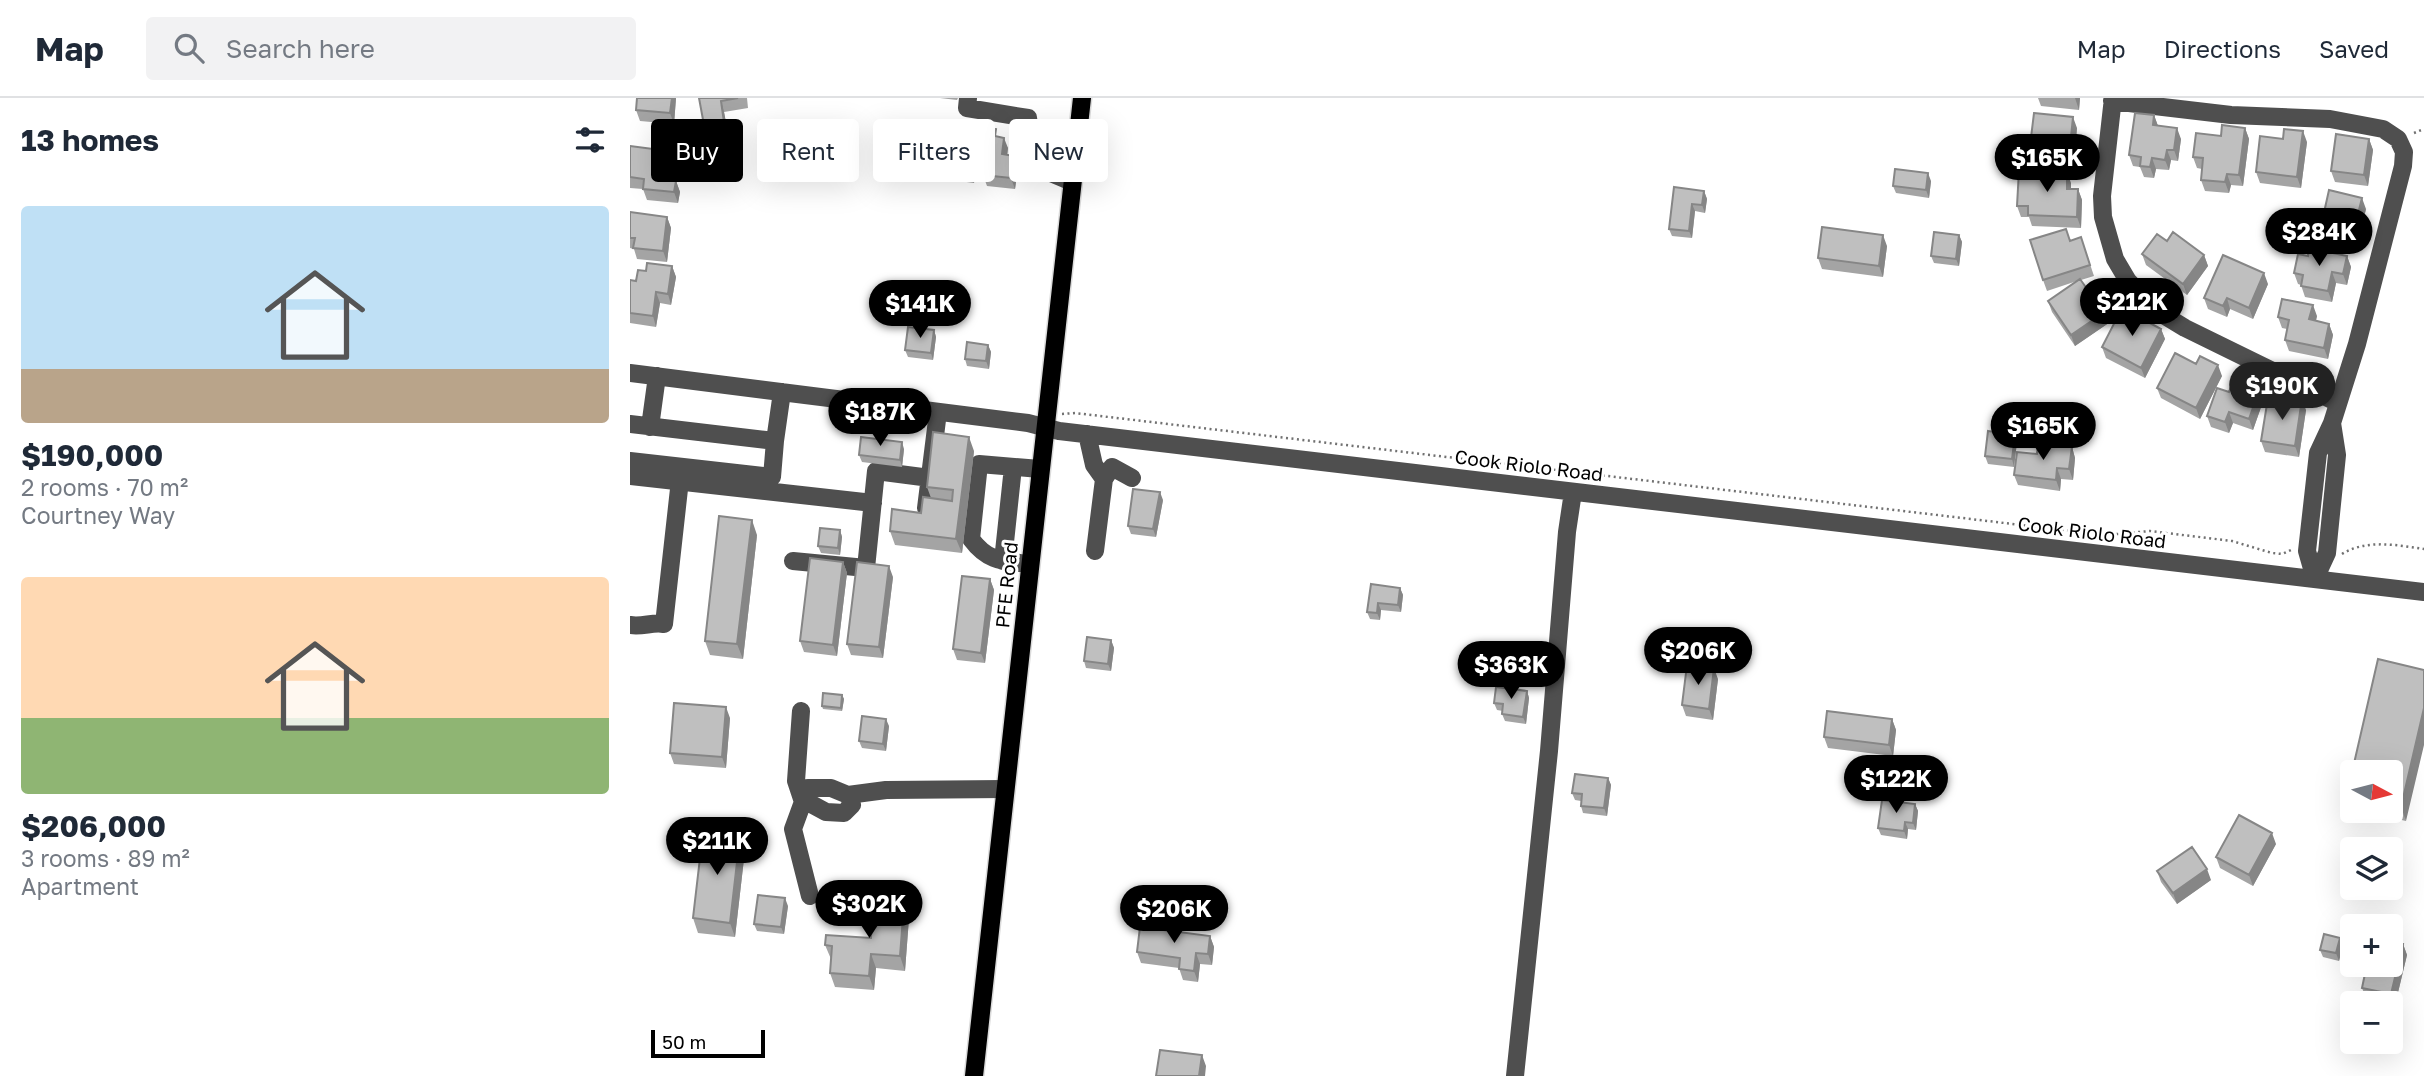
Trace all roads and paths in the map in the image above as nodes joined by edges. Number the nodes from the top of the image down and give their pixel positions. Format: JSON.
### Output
{"nodes":[{"id":1,"x":968,"y":98,"type":"edge"},
{"id":2,"x":1082,"y":98,"type":"edge"},
{"id":3,"x":2113,"y":99,"type":"edge"},
{"id":4,"x":1028,"y":119,"type":"edge"},
{"id":5,"x":1080,"y":119,"type":"edge"},
{"id":6,"x":1072,"y":182,"type":"edge"},
{"id":7,"x":630,"y":373,"type":"edge"},
{"id":8,"x":657,"y":376,"type":"junction"},
{"id":9,"x":782,"y":392,"type":"junction"},
{"id":10,"x":2338,"y":403,"type":"junction"},
{"id":11,"x":938,"y":412,"type":"junction"},
{"id":12,"x":2332,"y":423,"type":"junction"},
{"id":13,"x":630,"y":425,"type":"edge"},
{"id":14,"x":650,"y":427,"type":"junction"},
{"id":15,"x":1044,"y":429,"type":"junction"},
{"id":16,"x":1087,"y":434,"type":"junction"},
{"id":17,"x":775,"y":441,"type":"junction"},
{"id":18,"x":630,"y":461,"type":"edge"},
{"id":19,"x":1013,"y":467,"type":"junction"},
{"id":20,"x":1040,"y":469,"type":"junction"},
{"id":21,"x":681,"y":474,"type":"junction"},
{"id":22,"x":630,"y":476,"type":"edge"},
{"id":23,"x":930,"y":478,"type":"junction"},
{"id":24,"x":1132,"y":478,"type":"dead end"},
{"id":25,"x":1104,"y":479,"type":"junction"},
{"id":26,"x":1573,"y":492,"type":"junction"},
{"id":27,"x":873,"y":503,"type":"junction"},
{"id":28,"x":926,"y":508,"type":"edge"},
{"id":29,"x":2424,"y":548,"type":"edge"},
{"id":30,"x":1095,"y":551,"type":"dead end"},
{"id":31,"x":2307,"y":551,"type":"junction"},
{"id":32,"x":2327,"y":553,"type":"junction"},
{"id":33,"x":793,"y":561,"type":"dead end"},
{"id":34,"x":1003,"y":561,"type":"junction"},
{"id":35,"x":1029,"y":564,"type":"junction"},
{"id":36,"x":2315,"y":579,"type":"junction"},
{"id":37,"x":2424,"y":592,"type":"edge"},
{"id":38,"x":630,"y":625,"type":"edge"},
{"id":39,"x":801,"y":711,"type":"dead end"},
{"id":40,"x":1005,"y":789,"type":"junction"},
{"id":41,"x":802,"y":799,"type":"junction"},
{"id":42,"x":810,"y":896,"type":"dead end"},
{"id":43,"x":974,"y":1076,"type":"edge"},
{"id":44,"x":1515,"y":1076,"type":"edge"}],
"edges":[{"from":1,"to":4,"type":"street"},
{"from":2,"to":5,"type":"main road","name":"PFE Road"},
{"from":3,"to":10,"type":"street"},
{"from":3,"to":10,"type":"street"},
{"from":6,"to":15,"type":"main road","name":"PFE Road"},
{"from":7,"to":8,"type":"street","name":"Cook Riolo Road"},
{"from":8,"to":9,"type":"street","name":"Cook Riolo Road"},
{"from":8,"to":14,"type":"street"},
{"from":9,"to":11,"type":"street","name":"Cook Riolo Road"},
{"from":9,"to":17,"type":"street"},
{"from":10,"to":12,"type":"street"},
{"from":11,"to":15,"type":"street","name":"Cook Riolo Road"},
{"from":11,"to":23,"type":"street"},
{"from":12,"to":31,"type":"street"},
{"from":12,"to":32,"type":"street"},
{"from":13,"to":14,"type":"street"},
{"from":14,"to":17,"type":"street"},
{"from":15,"to":16,"type":"street","name":"Cook Riolo Road"},
{"from":15,"to":20,"type":"main road","name":"PFE Road"},
{"from":15,"to":31,"type":"path"},
{"from":16,"to":25,"type":"street"},
{"from":16,"to":26,"type":"street","name":"Cook Riolo Road"},
{"from":17,"to":21,"type":"street"},
{"from":18,"to":21,"type":"street"},
{"from":19,"to":20,"type":"street"},
{"from":19,"to":34,"type":"street"},
{"from":19,"to":34,"type":"street"},
{"from":20,"to":35,"type":"main road","name":"PFE Road"},
{"from":21,"to":22,"type":"street"},
{"from":21,"to":27,"type":"street"},
{"from":21,"to":38,"type":"street"},
{"from":23,"to":27,"type":"street"},
{"from":23,"to":28,"type":"street"},
{"from":24,"to":25,"type":"street"},
{"from":25,"to":30,"type":"street"},
{"from":26,"to":36,"type":"street","name":"Cook Riolo Road"},
{"from":26,"to":44,"type":"street"},
{"from":27,"to":33,"type":"street"},
{"from":29,"to":32,"type":"path"},
{"from":31,"to":36,"type":"street"},
{"from":32,"to":36,"type":"street"},
{"from":34,"to":35,"type":"street"},
{"from":35,"to":40,"type":"main road","name":"PFE Road"},
{"from":36,"to":37,"type":"street","name":"Cook Riolo Road"},
{"from":39,"to":41,"type":"street"},
{"from":40,"to":41,"type":"street"},
{"from":40,"to":43,"type":"main road","name":"PFE Road"},
{"from":41,"to":42,"type":"street"}]}
